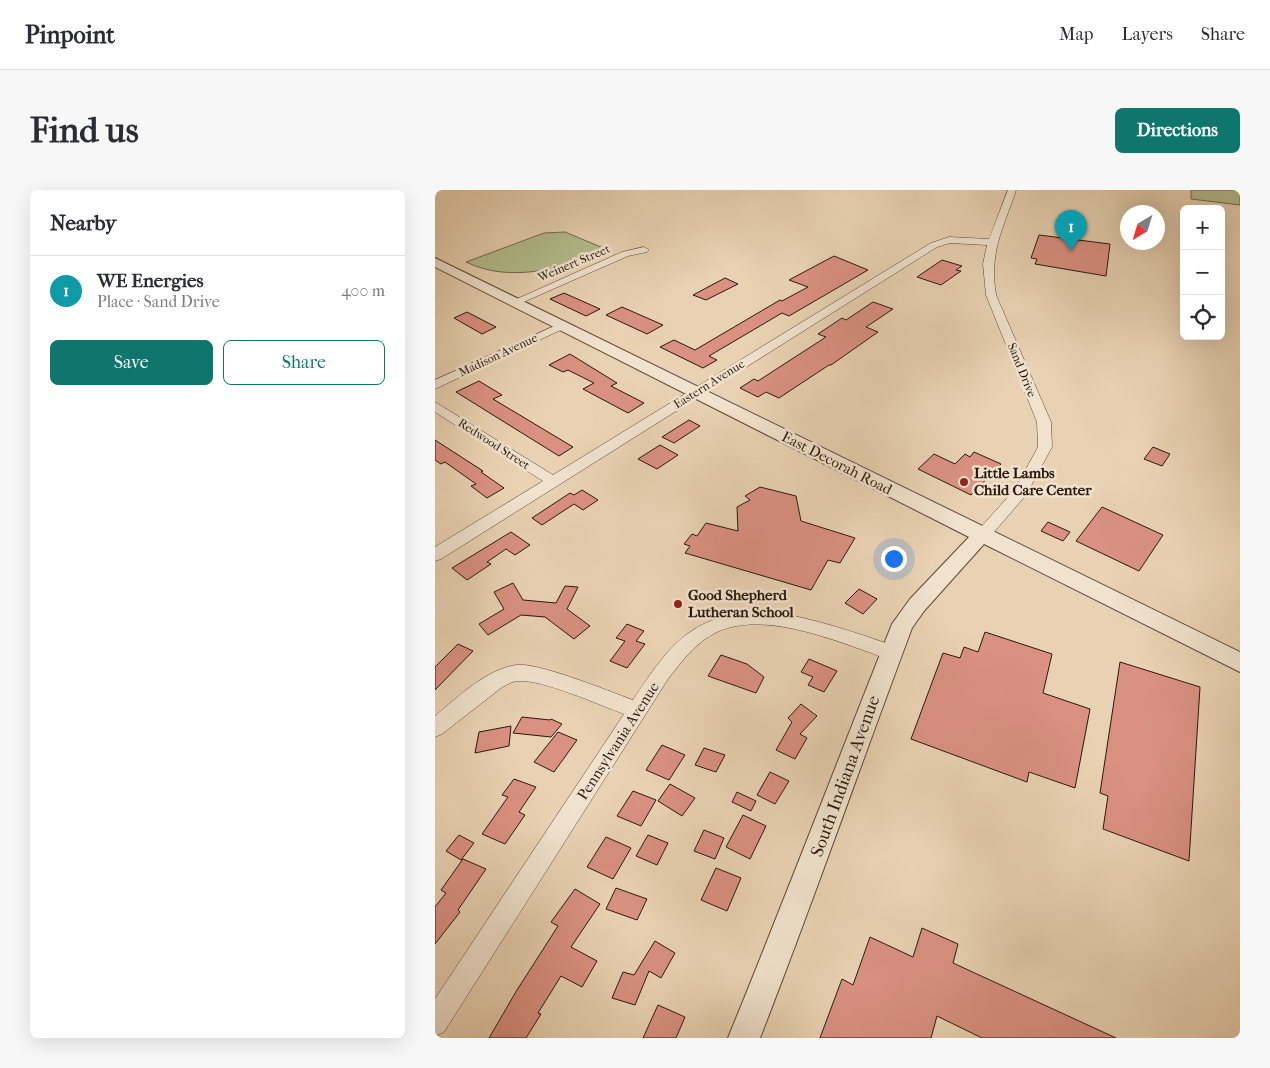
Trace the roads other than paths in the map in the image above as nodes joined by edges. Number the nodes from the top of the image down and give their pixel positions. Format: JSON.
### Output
{"nodes":[{"id":1,"x":1012,"y":190,"type":"edge"},
{"id":2,"x":991,"y":242,"type":"junction"},
{"id":3,"x":645,"y":250,"type":"dead end"},
{"id":4,"x":435,"y":262,"type":"edge"},
{"id":5,"x":515,"y":302,"type":"junction"},
{"id":6,"x":561,"y":326,"type":"junction"},
{"id":7,"x":435,"y":385,"type":"edge"},
{"id":8,"x":696,"y":392,"type":"junction"},
{"id":9,"x":435,"y":406,"type":"edge"},
{"id":10,"x":553,"y":481,"type":"junction"},
{"id":11,"x":982,"y":535,"type":"junction"},
{"id":12,"x":435,"y":555,"type":"edge"},
{"id":13,"x":891,"y":652,"type":"junction"},
{"id":14,"x":1240,"y":663,"type":"edge"},
{"id":15,"x":638,"y":710,"type":"junction"},
{"id":16,"x":435,"y":728,"type":"edge"},
{"id":17,"x":435,"y":1022,"type":"edge"},
{"id":18,"x":744,"y":1038,"type":"edge"}],
"edges":[{"from":1,"to":2,"type":"street","name":"Sand Drive"},
{"from":2,"to":8,"type":"street","name":"Eastern Avenue"},
{"from":2,"to":11,"type":"street","name":"Sand Drive"},
{"from":3,"to":5,"type":"street","name":"Weinert Street"},
{"from":4,"to":5,"type":"street","name":"East Decorah Road"},
{"from":5,"to":6,"type":"street","name":"East Decorah Road"},
{"from":6,"to":7,"type":"street","name":"Madison Avenue"},
{"from":6,"to":8,"type":"street","name":"East Decorah Road"},
{"from":8,"to":10,"type":"street","name":"Eastern Avenue"},
{"from":8,"to":11,"type":"street","name":"East Decorah Road"},
{"from":9,"to":10,"type":"street","name":"Redwood Street"},
{"from":10,"to":12,"type":"street","name":"Eastern Avenue"},
{"from":11,"to":13,"type":"street","name":"South Indiana Avenue"},
{"from":11,"to":14,"type":"street","name":"East Decorah Road"},
{"from":13,"to":15,"type":"street","name":"Pennsylvania Avenue"},
{"from":13,"to":18,"type":"street","name":"South Indiana Avenue"},
{"from":15,"to":16,"type":"street"},
{"from":15,"to":17,"type":"street","name":"Pennsylvania Avenue"}]}
